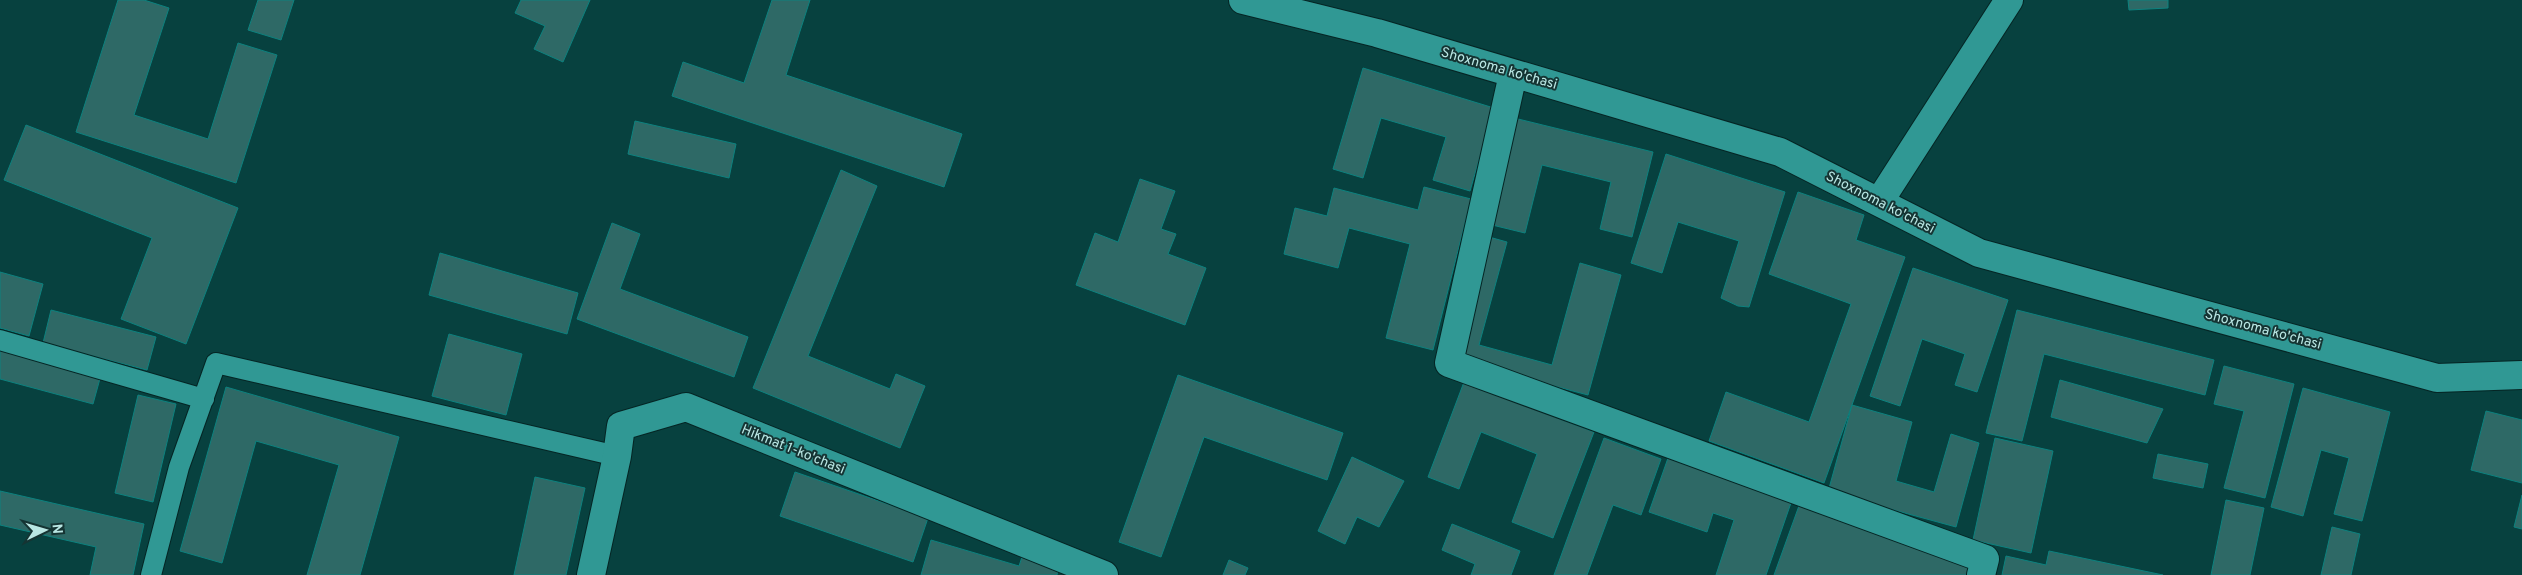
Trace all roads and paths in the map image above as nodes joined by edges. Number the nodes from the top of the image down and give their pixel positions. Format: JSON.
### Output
{"nodes":[{"id":1,"x":1244,"y":0,"type":"edge"},
{"id":2,"x":2009,"y":0,"type":"edge"},
{"id":3,"x":1513,"y":74,"type":"junction"},
{"id":4,"x":1879,"y":202,"type":"junction"},
{"id":5,"x":0,"y":340,"type":"edge"},
{"id":6,"x":2522,"y":375,"type":"edge"},
{"id":7,"x":204,"y":399,"type":"junction"},
{"id":8,"x":617,"y":456,"type":"junction"},
{"id":9,"x":151,"y":575,"type":"edge"},
{"id":10,"x":591,"y":575,"type":"edge"},
{"id":11,"x":1104,"y":575,"type":"edge"},
{"id":12,"x":1981,"y":575,"type":"edge"}],
"edges":[{"from":1,"to":3,"type":"street","name":"Shoxnoma ko'chasi"},
{"from":2,"to":4,"type":"street"},
{"from":3,"to":4,"type":"street","name":"Shoxnoma ko'chasi"},
{"from":3,"to":12,"type":"street"},
{"from":4,"to":6,"type":"street","name":"Shoxnoma ko'chasi"},
{"from":5,"to":7,"type":"lane"},
{"from":7,"to":8,"type":"lane"},
{"from":7,"to":9,"type":"lane"},
{"from":8,"to":10,"type":"street","name":"Hikmat 1-ko'chasi"},
{"from":8,"to":11,"type":"street","name":"Hikmat 1-ko'chasi"}]}
